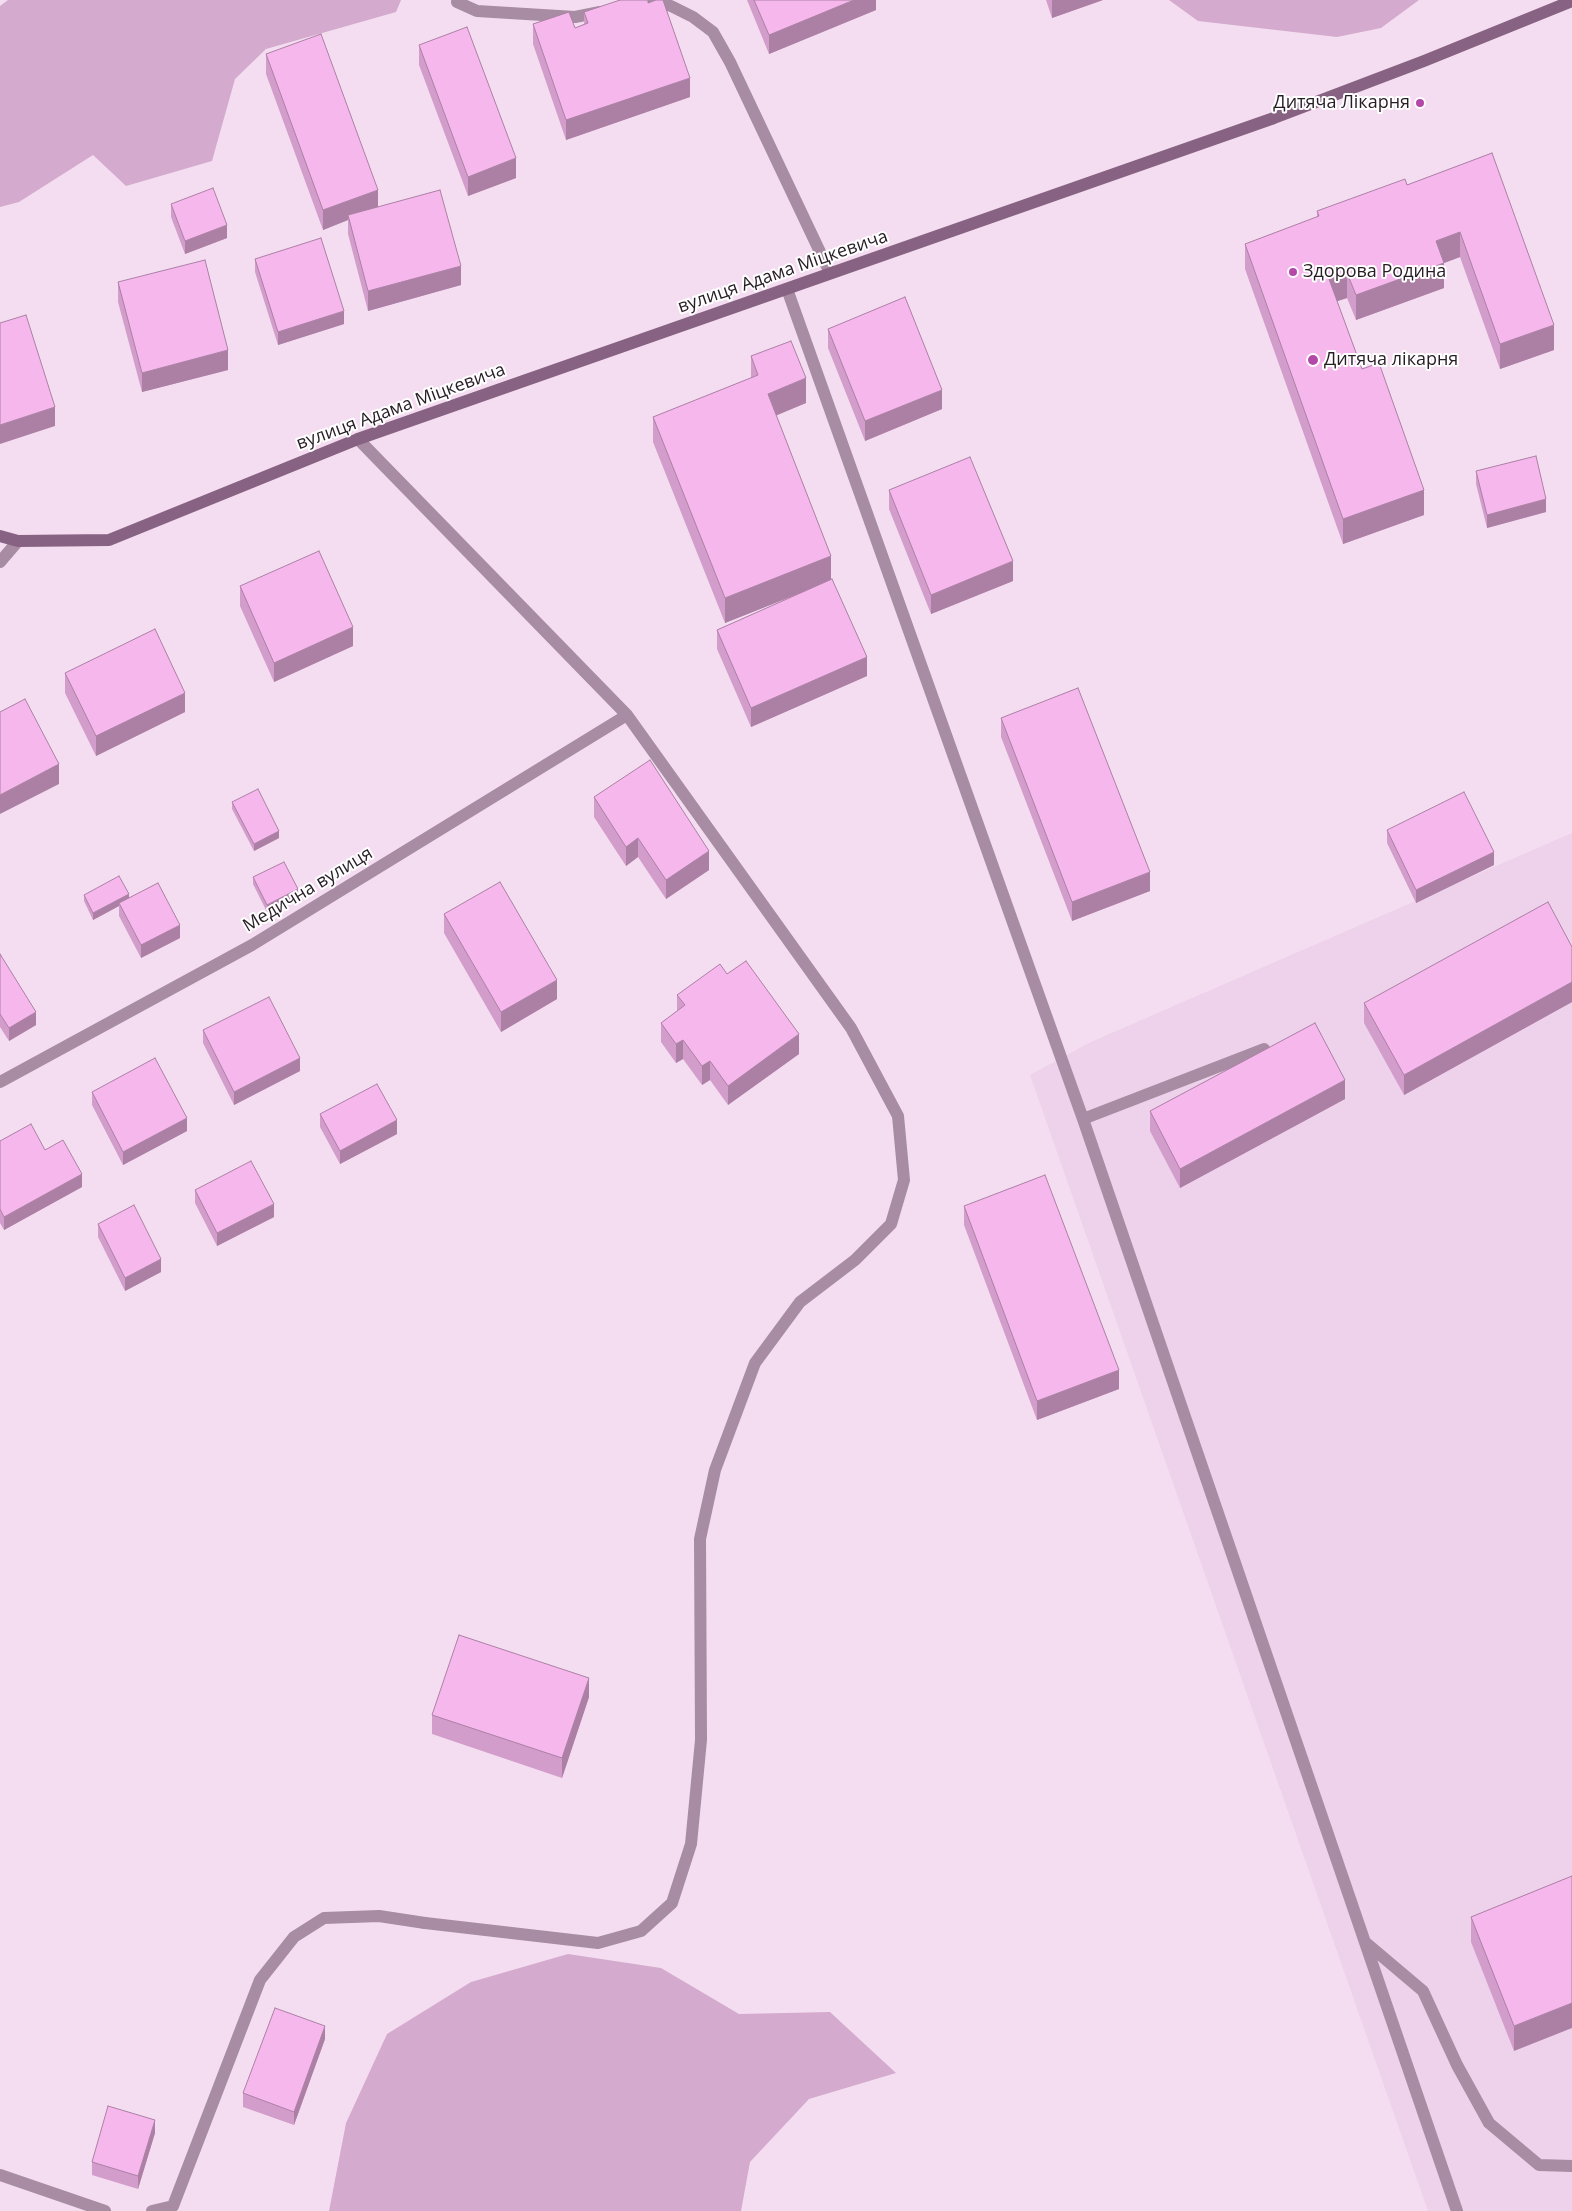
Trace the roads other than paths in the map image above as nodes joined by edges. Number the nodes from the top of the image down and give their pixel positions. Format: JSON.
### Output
{"nodes":[{"id":1,"x":1572,"y":1,"type":"edge"},
{"id":2,"x":457,"y":2,"type":"dead end"},
{"id":3,"x":830,"y":273,"type":"junction"},
{"id":4,"x":787,"y":289,"type":"junction"},
{"id":5,"x":358,"y":439,"type":"junction"},
{"id":6,"x":0,"y":536,"type":"edge"},
{"id":7,"x":18,"y":542,"type":"junction"},
{"id":8,"x":0,"y":562,"type":"edge"},
{"id":9,"x":627,"y":715,"type":"junction"},
{"id":10,"x":1264,"y":1049,"type":"edge"},
{"id":11,"x":0,"y":1082,"type":"edge"},
{"id":12,"x":1083,"y":1119,"type":"junction"},
{"id":13,"x":1364,"y":1941,"type":"junction"},
{"id":14,"x":1572,"y":2166,"type":"edge"},
{"id":15,"x":0,"y":2175,"type":"edge"},
{"id":16,"x":105,"y":2211,"type":"edge"},
{"id":17,"x":152,"y":2211,"type":"edge"},
{"id":18,"x":1457,"y":2211,"type":"edge"}],
"edges":[{"from":1,"to":3,"type":"street","name":"вулиця Адама Міцкевича"},
{"from":2,"to":3,"type":"street"},
{"from":3,"to":4,"type":"street","name":"вулиця Адама Міцкевича"},
{"from":4,"to":5,"type":"street","name":"вулиця Адама Міцкевича"},
{"from":4,"to":12,"type":"street"},
{"from":5,"to":7,"type":"street","name":"вулиця Адама Міцкевича"},
{"from":5,"to":9,"type":"street"},
{"from":6,"to":7,"type":"street","name":"вулиця Адама Міцкевича"},
{"from":7,"to":8,"type":"street"},
{"from":9,"to":11,"type":"street","name":"Медична вулиця"},
{"from":9,"to":17,"type":"street"},
{"from":10,"to":12,"type":"street"},
{"from":12,"to":13,"type":"street"},
{"from":13,"to":14,"type":"street"},
{"from":13,"to":18,"type":"street"},
{"from":15,"to":16,"type":"street"}]}
